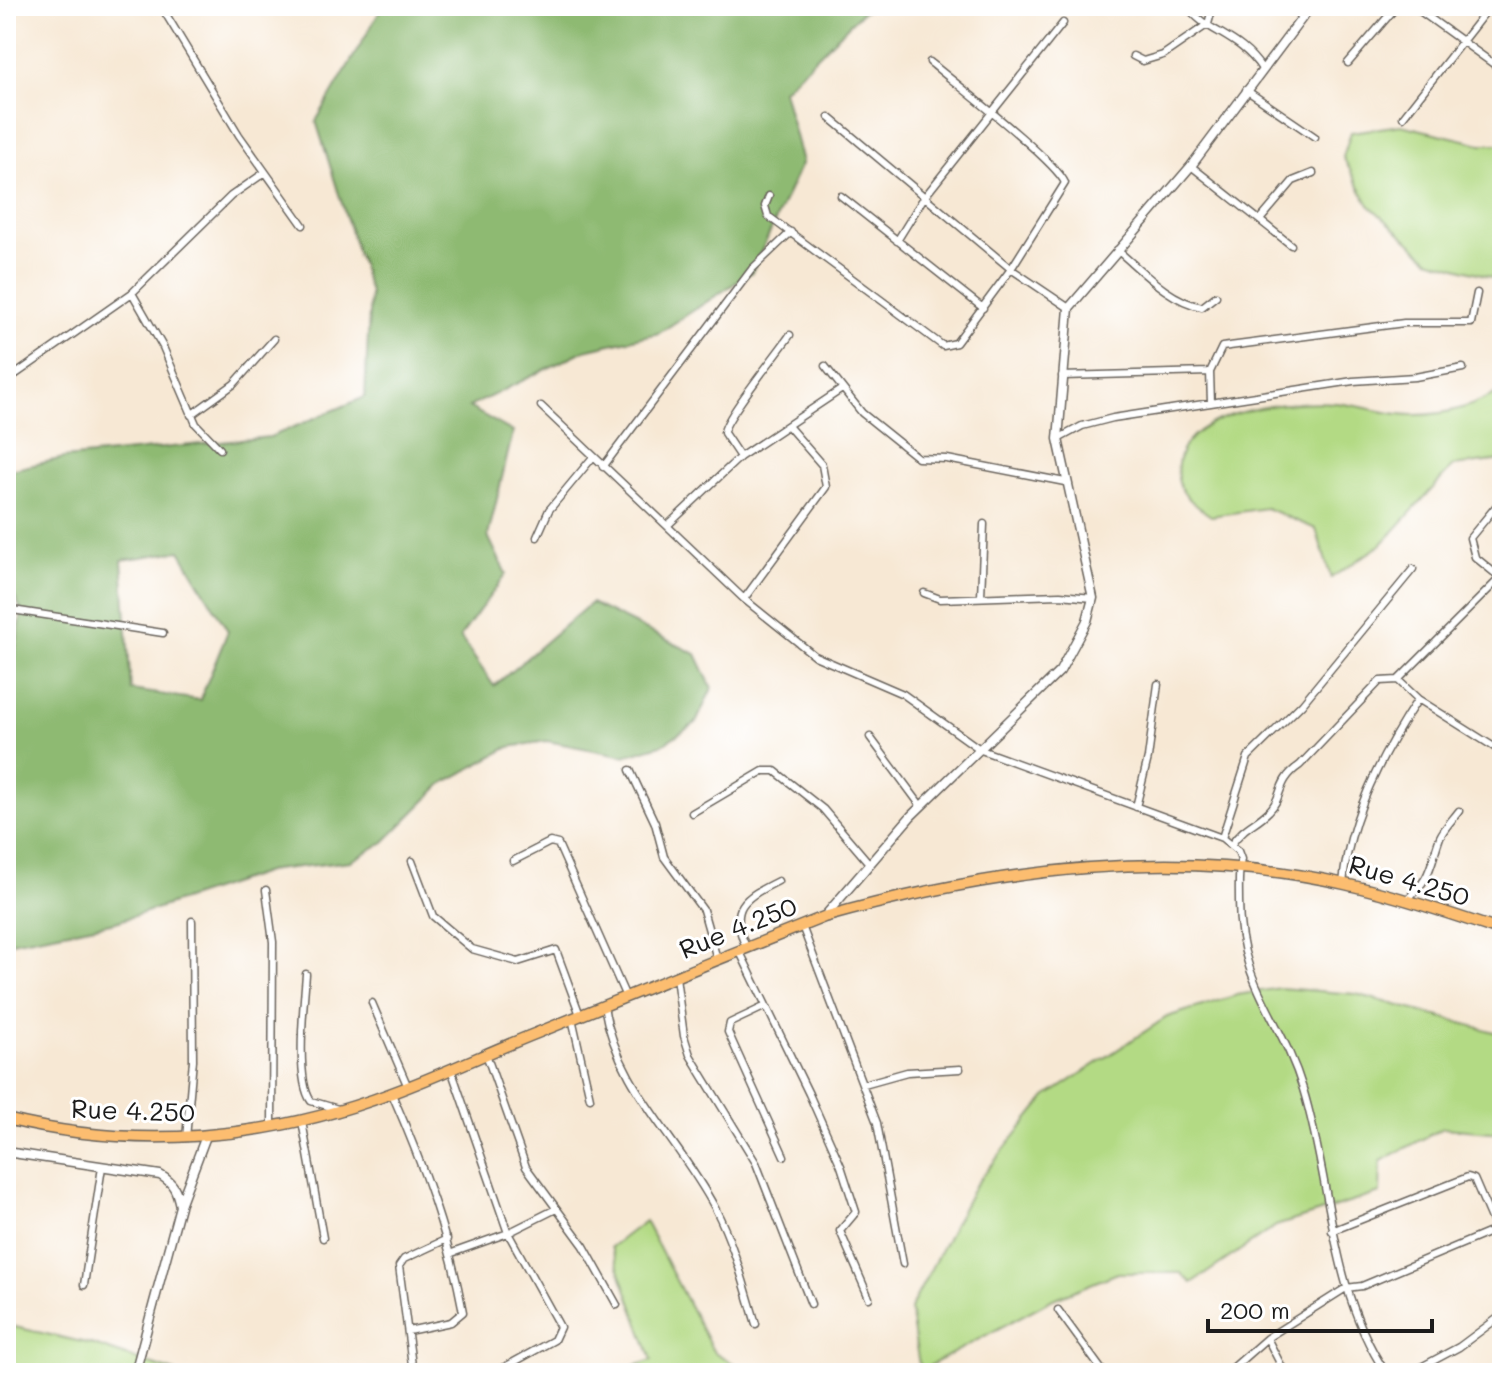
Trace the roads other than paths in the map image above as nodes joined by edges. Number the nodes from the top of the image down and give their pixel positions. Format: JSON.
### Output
{"nodes":[{"id":1,"x":161,"y":6,"type":"edge"},
{"id":2,"x":1187,"y":6,"type":"edge"},
{"id":3,"x":1213,"y":6,"type":"edge"},
{"id":4,"x":1311,"y":6,"type":"edge"},
{"id":5,"x":1397,"y":6,"type":"edge"},
{"id":6,"x":1413,"y":6,"type":"edge"},
{"id":7,"x":1490,"y":6,"type":"edge"},
{"id":8,"x":1063,"y":23,"type":"dead end"},
{"id":9,"x":1208,"y":24,"type":"junction"},
{"id":10,"x":1462,"y":40,"type":"junction"},
{"id":11,"x":1133,"y":56,"type":"dead end"},
{"id":12,"x":930,"y":62,"type":"dead end"},
{"id":13,"x":1348,"y":63,"type":"dead end"},
{"id":14,"x":1262,"y":69,"type":"junction"},
{"id":15,"x":1502,"y":70,"type":"edge"},
{"id":16,"x":1246,"y":90,"type":"junction"},
{"id":17,"x":991,"y":116,"type":"junction"},
{"id":18,"x":829,"y":117,"type":"dead end"},
{"id":19,"x":1403,"y":117,"type":"dead end"},
{"id":20,"x":1315,"y":137,"type":"dead end"},
{"id":21,"x":1191,"y":166,"type":"junction"},
{"id":22,"x":264,"y":173,"type":"junction"},
{"id":23,"x":1313,"y":173,"type":"dead end"},
{"id":24,"x":769,"y":196,"type":"dead end"},
{"id":25,"x":841,"y":196,"type":"dead end"},
{"id":26,"x":923,"y":199,"type":"junction"},
{"id":27,"x":1260,"y":220,"type":"junction"},
{"id":28,"x":303,"y":225,"type":"dead end"},
{"id":29,"x":791,"y":232,"type":"junction"},
{"id":30,"x":897,"y":241,"type":"junction"},
{"id":31,"x":1291,"y":245,"type":"dead end"},
{"id":32,"x":1117,"y":250,"type":"junction"},
{"id":33,"x":1011,"y":269,"type":"junction"},
{"id":34,"x":132,"y":293,"type":"junction"},
{"id":35,"x":1477,"y":293,"type":"dead end"},
{"id":36,"x":1216,"y":296,"type":"dead end"},
{"id":37,"x":983,"y":308,"type":"junction"},
{"id":38,"x":1069,"y":308,"type":"junction"},
{"id":39,"x":790,"y":335,"type":"dead end"},
{"id":40,"x":274,"y":339,"type":"dead end"},
{"id":41,"x":825,"y":366,"type":"dead end"},
{"id":42,"x":1463,"y":368,"type":"dead end"},
{"id":43,"x":1210,"y":372,"type":"junction"},
{"id":44,"x":1062,"y":376,"type":"junction"},
{"id":45,"x":6,"y":381,"type":"edge"},
{"id":46,"x":842,"y":389,"type":"junction"},
{"id":47,"x":1211,"y":403,"type":"junction"},
{"id":48,"x":541,"y":406,"type":"dead end"},
{"id":49,"x":191,"y":415,"type":"junction"},
{"id":50,"x":789,"y":427,"type":"junction"},
{"id":51,"x":1058,"y":439,"type":"junction"},
{"id":52,"x":220,"y":449,"type":"dead end"},
{"id":53,"x":593,"y":457,"type":"junction"},
{"id":54,"x":740,"y":457,"type":"junction"},
{"id":55,"x":603,"y":467,"type":"junction"},
{"id":56,"x":1065,"y":482,"type":"junction"},
{"id":57,"x":1502,"y":499,"type":"edge"},
{"id":58,"x":984,"y":524,"type":"dead end"},
{"id":59,"x":668,"y":525,"type":"junction"},
{"id":60,"x":537,"y":537,"type":"dead end"},
{"id":61,"x":1413,"y":569,"type":"dead end"},
{"id":62,"x":1501,"y":579,"type":"edge"},
{"id":63,"x":924,"y":593,"type":"dead end"},
{"id":64,"x":981,"y":596,"type":"junction"},
{"id":65,"x":1093,"y":598,"type":"junction"},
{"id":66,"x":744,"y":599,"type":"junction"},
{"id":67,"x":6,"y":609,"type":"edge"},
{"id":68,"x":163,"y":633,"type":"dead end"},
{"id":69,"x":1398,"y":680,"type":"junction"},
{"id":70,"x":1158,"y":684,"type":"dead end"},
{"id":71,"x":1418,"y":699,"type":"junction"},
{"id":72,"x":870,"y":737,"type":"dead end"},
{"id":73,"x":981,"y":750,"type":"junction"},
{"id":74,"x":1502,"y":752,"type":"edge"},
{"id":75,"x":630,"y":770,"type":"dead end"},
{"id":76,"x":921,"y":806,"type":"junction"},
{"id":77,"x":1136,"y":807,"type":"junction"},
{"id":78,"x":1459,"y":811,"type":"dead end"},
{"id":79,"x":692,"y":813,"type":"dead end"},
{"id":80,"x":1222,"y":838,"type":"junction"},
{"id":81,"x":1231,"y":845,"type":"junction"},
{"id":82,"x":412,"y":861,"type":"dead end"},
{"id":83,"x":513,"y":861,"type":"dead end"},
{"id":84,"x":868,"y":862,"type":"junction"},
{"id":85,"x":1239,"y":869,"type":"junction"},
{"id":86,"x":778,"y":881,"type":"dead end"},
{"id":87,"x":1343,"y":884,"type":"junction"},
{"id":88,"x":266,"y":890,"type":"dead end"},
{"id":89,"x":1405,"y":901,"type":"junction"},
{"id":90,"x":824,"y":917,"type":"junction"},
{"id":91,"x":192,"y":921,"type":"dead end"},
{"id":92,"x":802,"y":926,"type":"junction"},
{"id":93,"x":1502,"y":931,"type":"edge"},
{"id":94,"x":742,"y":949,"type":"junction"},
{"id":95,"x":717,"y":959,"type":"junction"},
{"id":96,"x":306,"y":974,"type":"dead end"},
{"id":97,"x":676,"y":977,"type":"junction"},
{"id":98,"x":626,"y":997,"type":"junction"},
{"id":99,"x":372,"y":1003,"type":"dead end"},
{"id":100,"x":604,"y":1006,"type":"junction"},
{"id":101,"x":766,"y":1006,"type":"junction"},
{"id":102,"x":576,"y":1017,"type":"junction"},
{"id":103,"x":486,"y":1054,"type":"junction"},
{"id":104,"x":451,"y":1069,"type":"junction"},
{"id":105,"x":960,"y":1069,"type":"dead end"},
{"id":106,"x":864,"y":1084,"type":"junction"},
{"id":107,"x":408,"y":1087,"type":"junction"},
{"id":108,"x":392,"y":1094,"type":"junction"},
{"id":109,"x":590,"y":1098,"type":"dead end"},
{"id":110,"x":341,"y":1110,"type":"junction"},
{"id":111,"x":6,"y":1119,"type":"edge"},
{"id":112,"x":302,"y":1121,"type":"junction"},
{"id":113,"x":272,"y":1127,"type":"junction"},
{"id":114,"x":206,"y":1136,"type":"junction"},
{"id":115,"x":186,"y":1138,"type":"junction"},
{"id":116,"x":6,"y":1152,"type":"edge"},
{"id":117,"x":784,"y":1156,"type":"dead end"},
{"id":118,"x":102,"y":1167,"type":"junction"},
{"id":119,"x":180,"y":1206,"type":"junction"},
{"id":120,"x":556,"y":1209,"type":"junction"},
{"id":121,"x":1495,"y":1230,"type":"junction"},
{"id":122,"x":1332,"y":1231,"type":"junction"},
{"id":123,"x":508,"y":1233,"type":"junction"},
{"id":124,"x":323,"y":1238,"type":"dead end"},
{"id":125,"x":447,"y":1239,"type":"junction"},
{"id":126,"x":1502,"y":1244,"type":"edge"},
{"id":127,"x":452,"y":1253,"type":"junction"},
{"id":128,"x":903,"y":1264,"type":"dead end"},
{"id":129,"x":84,"y":1285,"type":"dead end"},
{"id":130,"x":1346,"y":1288,"type":"junction"},
{"id":131,"x":869,"y":1298,"type":"dead end"},
{"id":132,"x":811,"y":1304,"type":"dead end"},
{"id":133,"x":617,"y":1305,"type":"dead end"},
{"id":134,"x":1058,"y":1310,"type":"dead end"},
{"id":135,"x":1502,"y":1315,"type":"edge"},
{"id":136,"x":756,"y":1324,"type":"dead end"},
{"id":137,"x":408,"y":1331,"type":"junction"},
{"id":138,"x":1267,"y":1338,"type":"junction"},
{"id":139,"x":135,"y":1373,"type":"edge"},
{"id":140,"x":413,"y":1373,"type":"edge"},
{"id":141,"x":494,"y":1373,"type":"edge"},
{"id":142,"x":1104,"y":1373,"type":"edge"},
{"id":143,"x":1227,"y":1373,"type":"edge"},
{"id":144,"x":1285,"y":1373,"type":"edge"},
{"id":145,"x":1386,"y":1373,"type":"edge"},
{"id":146,"x":1410,"y":1373,"type":"edge"}],
"edges":[{"from":1,"to":22,"type":"street"},
{"from":2,"to":9,"type":"street"},
{"from":3,"to":9,"type":"street"},
{"from":4,"to":14,"type":"street"},
{"from":5,"to":13,"type":"street"},
{"from":6,"to":10,"type":"street"},
{"from":7,"to":10,"type":"street"},
{"from":8,"to":17,"type":"street"},
{"from":9,"to":11,"type":"street"},
{"from":9,"to":14,"type":"street"},
{"from":10,"to":15,"type":"street"},
{"from":10,"to":19,"type":"street"},
{"from":12,"to":17,"type":"street"},
{"from":14,"to":16,"type":"street"},
{"from":16,"to":20,"type":"street"},
{"from":16,"to":21,"type":"street"},
{"from":17,"to":26,"type":"street"},
{"from":17,"to":33,"type":"street"},
{"from":18,"to":26,"type":"street"},
{"from":21,"to":27,"type":"street"},
{"from":21,"to":32,"type":"street"},
{"from":22,"to":28,"type":"street"},
{"from":22,"to":34,"type":"street"},
{"from":23,"to":27,"type":"street"},
{"from":24,"to":29,"type":"street"},
{"from":25,"to":30,"type":"street"},
{"from":26,"to":30,"type":"street"},
{"from":26,"to":33,"type":"street"},
{"from":27,"to":31,"type":"street"},
{"from":29,"to":37,"type":"street"},
{"from":29,"to":55,"type":"street"},
{"from":30,"to":37,"type":"street"},
{"from":32,"to":36,"type":"street"},
{"from":32,"to":38,"type":"street"},
{"from":33,"to":37,"type":"street"},
{"from":33,"to":38,"type":"street"},
{"from":34,"to":45,"type":"street"},
{"from":34,"to":49,"type":"street"},
{"from":35,"to":43,"type":"street"},
{"from":38,"to":44,"type":"street"},
{"from":39,"to":54,"type":"street"},
{"from":40,"to":49,"type":"street"},
{"from":41,"to":46,"type":"street"},
{"from":42,"to":47,"type":"street"},
{"from":43,"to":44,"type":"street"},
{"from":43,"to":47,"type":"street"},
{"from":44,"to":51,"type":"street"},
{"from":46,"to":50,"type":"street"},
{"from":46,"to":56,"type":"street"},
{"from":47,"to":51,"type":"street"},
{"from":48,"to":53,"type":"street"},
{"from":49,"to":52,"type":"street"},
{"from":50,"to":54,"type":"street"},
{"from":50,"to":66,"type":"street"},
{"from":51,"to":56,"type":"street"},
{"from":53,"to":55,"type":"street"},
{"from":53,"to":60,"type":"street"},
{"from":54,"to":59,"type":"street"},
{"from":55,"to":59,"type":"street"},
{"from":56,"to":65,"type":"street"},
{"from":57,"to":62,"type":"street"},
{"from":58,"to":64,"type":"street"},
{"from":59,"to":66,"type":"street"},
{"from":61,"to":80,"type":"street"},
{"from":62,"to":69,"type":"street"},
{"from":63,"to":64,"type":"street"},
{"from":64,"to":65,"type":"street"},
{"from":65,"to":73,"type":"street"},
{"from":66,"to":73,"type":"street"},
{"from":67,"to":68,"type":"street"},
{"from":69,"to":71,"type":"street"},
{"from":69,"to":81,"type":"street"},
{"from":70,"to":77,"type":"street"},
{"from":71,"to":74,"type":"street"},
{"from":71,"to":87,"type":"street"},
{"from":72,"to":76,"type":"street"},
{"from":73,"to":76,"type":"street"},
{"from":73,"to":77,"type":"street"},
{"from":75,"to":95,"type":"street"},
{"from":76,"to":84,"type":"street"},
{"from":77,"to":80,"type":"street"},
{"from":78,"to":89,"type":"street"},
{"from":79,"to":84,"type":"street"},
{"from":80,"to":81,"type":"street"},
{"from":81,"to":85,"type":"street"},
{"from":82,"to":102,"type":"street"},
{"from":83,"to":98,"type":"street"},
{"from":84,"to":90,"type":"street"},
{"from":85,"to":87,"type":"main road","name":"Rue 4.250"},
{"from":85,"to":90,"type":"main road","name":"Rue 4.250"},
{"from":85,"to":122,"type":"street"},
{"from":86,"to":94,"type":"street"},
{"from":87,"to":89,"type":"main road","name":"Rue 4.250"},
{"from":88,"to":113,"type":"street"},
{"from":89,"to":93,"type":"main road","name":"Rue 4.250"},
{"from":90,"to":92,"type":"main road","name":"Rue 4.250"},
{"from":91,"to":115,"type":"street"},
{"from":92,"to":94,"type":"main road","name":"Rue 4.250"},
{"from":92,"to":106,"type":"street"},
{"from":94,"to":95,"type":"main road","name":"Rue 4.250"},
{"from":94,"to":101,"type":"street"},
{"from":95,"to":97,"type":"main road","name":"Rue 4.250"},
{"from":96,"to":110,"type":"street"},
{"from":97,"to":98,"type":"main road","name":"Rue 4.250"},
{"from":97,"to":132,"type":"street"},
{"from":98,"to":100,"type":"main road","name":"Rue 4.250"},
{"from":99,"to":107,"type":"street"},
{"from":100,"to":102,"type":"main road","name":"Rue 4.250"},
{"from":100,"to":136,"type":"street"},
{"from":101,"to":117,"type":"street"},
{"from":101,"to":131,"type":"street"},
{"from":102,"to":103,"type":"main road","name":"Rue 4.250"},
{"from":102,"to":109,"type":"street"},
{"from":103,"to":104,"type":"main road","name":"Rue 4.250"},
{"from":103,"to":120,"type":"street"},
{"from":104,"to":107,"type":"main road","name":"Rue 4.250"},
{"from":104,"to":123,"type":"street"},
{"from":105,"to":106,"type":"street"},
{"from":106,"to":128,"type":"street"},
{"from":107,"to":108,"type":"main road","name":"Rue 4.250"},
{"from":108,"to":110,"type":"main road","name":"Rue 4.250"},
{"from":108,"to":125,"type":"street"},
{"from":110,"to":112,"type":"main road","name":"Rue 4.250"},
{"from":111,"to":115,"type":"main road","name":"Rue 4.250"},
{"from":112,"to":113,"type":"main road","name":"Rue 4.250"},
{"from":112,"to":124,"type":"street"},
{"from":113,"to":114,"type":"main road","name":"Rue 4.250"},
{"from":114,"to":115,"type":"main road","name":"Rue 4.250"},
{"from":114,"to":119,"type":"street"},
{"from":116,"to":118,"type":"street"},
{"from":118,"to":119,"type":"street"},
{"from":118,"to":129,"type":"street"},
{"from":119,"to":139,"type":"street"},
{"from":120,"to":123,"type":"street"},
{"from":120,"to":133,"type":"street"},
{"from":121,"to":122,"type":"street"},
{"from":121,"to":126,"type":"street"},
{"from":121,"to":130,"type":"street"},
{"from":122,"to":130,"type":"street"},
{"from":123,"to":127,"type":"street"},
{"from":123,"to":141,"type":"street"},
{"from":125,"to":127,"type":"street"},
{"from":125,"to":137,"type":"street"},
{"from":127,"to":137,"type":"street"},
{"from":130,"to":138,"type":"street"},
{"from":130,"to":145,"type":"street"},
{"from":134,"to":142,"type":"street"},
{"from":135,"to":146,"type":"street"},
{"from":137,"to":140,"type":"street"},
{"from":138,"to":143,"type":"street"},
{"from":138,"to":144,"type":"street"}]}
